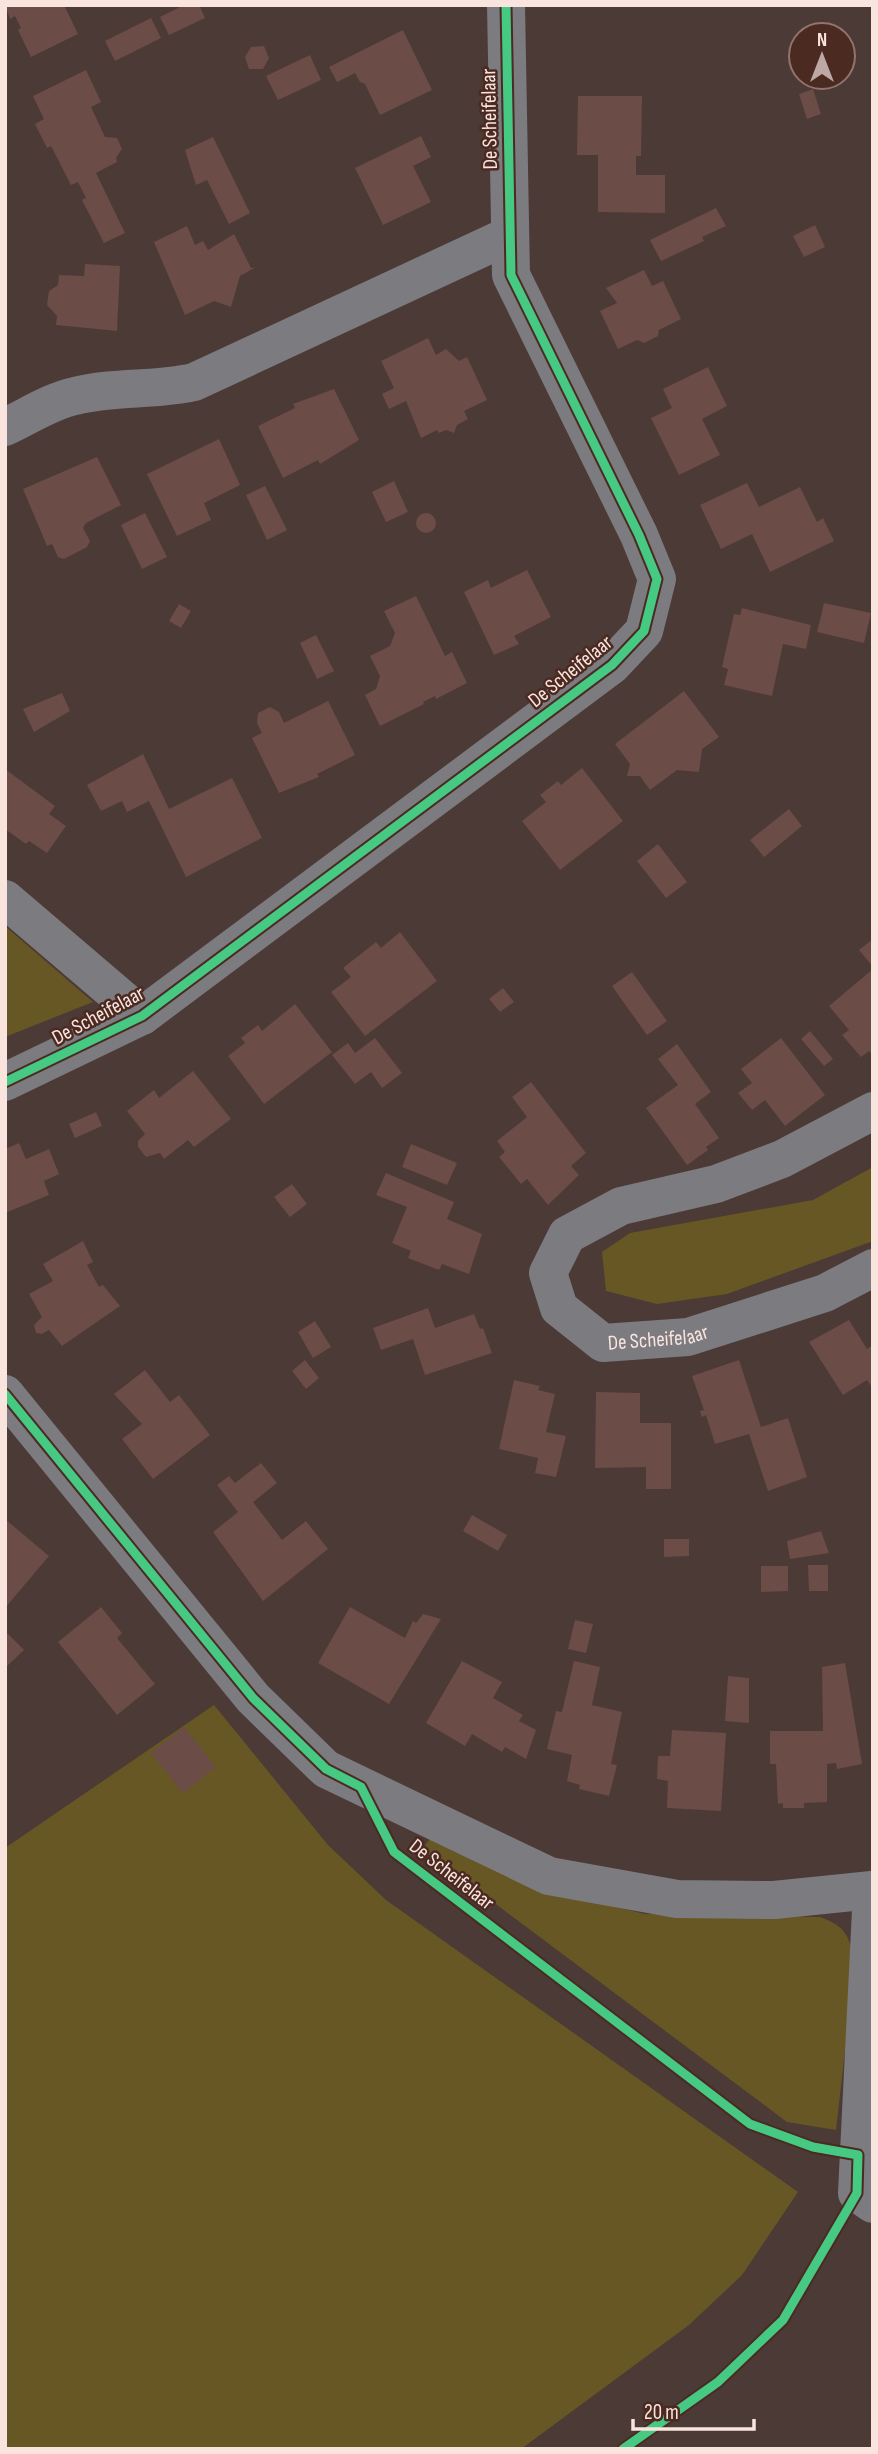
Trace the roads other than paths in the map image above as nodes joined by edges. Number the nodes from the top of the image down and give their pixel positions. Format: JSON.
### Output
{"nodes":[{"id":1,"x":506,"y":5,"type":"edge"},
{"id":2,"x":508,"y":236,"type":"junction"},
{"id":3,"x":5,"y":427,"type":"edge"},
{"id":4,"x":5,"y":899,"type":"edge"},
{"id":5,"x":142,"y":1016,"type":"junction"},
{"id":6,"x":5,"y":1082,"type":"edge"},
{"id":7,"x":873,"y":1111,"type":"edge"},
{"id":8,"x":873,"y":1268,"type":"edge"},
{"id":9,"x":5,"y":1394,"type":"edge"},
{"id":10,"x":872,"y":1890,"type":"edge"},
{"id":11,"x":865,"y":2199,"type":"edge"}],
"edges":[{"from":1,"to":2,"type":"street","name":"De Scheifelaar"},
{"from":2,"to":3,"type":"street"},
{"from":2,"to":5,"type":"street","name":"De Scheifelaar"},
{"from":4,"to":5,"type":"street","name":"De Scheifelaar"},
{"from":5,"to":6,"type":"street","name":"De Scheifelaar"},
{"from":7,"to":8,"type":"street","name":"De Scheifelaar"},
{"from":9,"to":10,"type":"street","name":"De Scheifelaar"},
{"from":10,"to":11,"type":"street","name":"De Scheifelaar"}]}
